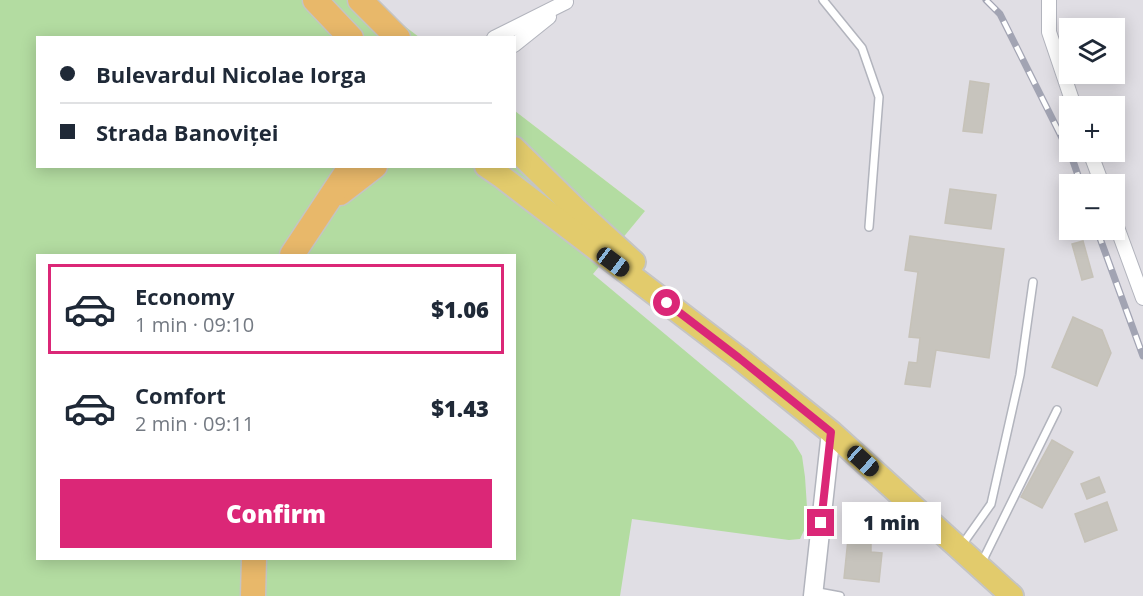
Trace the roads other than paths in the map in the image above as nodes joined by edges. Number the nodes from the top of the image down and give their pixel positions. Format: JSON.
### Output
{"nodes":[{"id":1,"x":315,"y":0,"type":"edge"},
{"id":2,"x":360,"y":0,"type":"edge"},
{"id":3,"x":823,"y":0,"type":"edge"},
{"id":4,"x":1049,"y":0,"type":"edge"},
{"id":5,"x":567,"y":1,"type":"edge"},
{"id":6,"x":349,"y":36,"type":"edge"},
{"id":7,"x":396,"y":36,"type":"edge"},
{"id":8,"x":498,"y":36,"type":"edge"},
{"id":9,"x":516,"y":43,"type":"edge"},
{"id":10,"x":1071,"y":96,"type":"edge"},
{"id":11,"x":516,"y":150,"type":"edge"},
{"id":12,"x":350,"y":168,"type":"edge"},
{"id":13,"x":372,"y":168,"type":"edge"},
{"id":14,"x":489,"y":168,"type":"edge"},
{"id":15,"x":328,"y":202,"type":"junction"},
{"id":16,"x":869,"y":227,"type":"dead end"},
{"id":17,"x":1122,"y":240,"type":"edge"},
{"id":18,"x":292,"y":254,"type":"edge"},
{"id":19,"x":1033,"y":282,"type":"dead end"},
{"id":20,"x":1143,"y":298,"type":"edge"},
{"id":21,"x":739,"y":358,"type":"junction"},
{"id":22,"x":1057,"y":410,"type":"dead end"},
{"id":23,"x":831,"y":432,"type":"junction"},
{"id":24,"x":959,"y":548,"type":"junction"},
{"id":25,"x":254,"y":560,"type":"edge"},
{"id":26,"x":980,"y":567,"type":"junction"},
{"id":27,"x":813,"y":594,"type":"edge"},
{"id":28,"x":253,"y":596,"type":"edge"},
{"id":29,"x":840,"y":596,"type":"edge"},
{"id":30,"x":1012,"y":596,"type":"edge"}],
"edges":[{"from":1,"to":6,"type":"highway"},
{"from":2,"to":7,"type":"highway"},
{"from":3,"to":16,"type":"lane"},
{"from":4,"to":10,"type":"street"},
{"from":5,"to":8,"type":"street"},
{"from":5,"to":9,"type":"street"},
{"from":11,"to":21,"type":"main road"},
{"from":12,"to":15,"type":"highway"},
{"from":13,"to":15,"type":"highway"},
{"from":14,"to":21,"type":"main road"},
{"from":15,"to":18,"type":"highway"},
{"from":17,"to":20,"type":"street"},
{"from":19,"to":24,"type":"lane"},
{"from":21,"to":23,"type":"main road"},
{"from":22,"to":26,"type":"lane"},
{"from":23,"to":24,"type":"main road"},
{"from":23,"to":27,"type":"street"},
{"from":24,"to":26,"type":"main road"},
{"from":25,"to":28,"type":"highway"},
{"from":26,"to":30,"type":"main road"},
{"from":27,"to":29,"type":"lane"}]}
